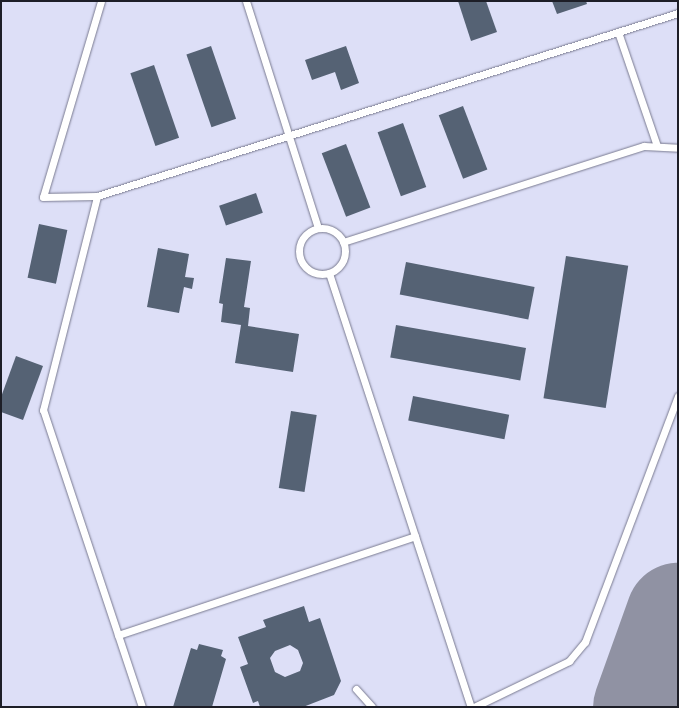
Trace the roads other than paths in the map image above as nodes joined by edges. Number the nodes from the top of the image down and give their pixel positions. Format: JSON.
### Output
{"nodes":[{"id":1,"x":101,"y":1,"type":"edge"},
{"id":2,"x":246,"y":1,"type":"edge"},
{"id":3,"x":678,"y":13,"type":"edge"},
{"id":4,"x":618,"y":32,"type":"junction"},
{"id":5,"x":289,"y":137,"type":"junction"},
{"id":6,"x":657,"y":146,"type":"junction"},
{"id":7,"x":678,"y":148,"type":"edge"},
{"id":8,"x":97,"y":196,"type":"junction"},
{"id":9,"x":318,"y":228,"type":"junction"},
{"id":10,"x":343,"y":242,"type":"junction"},
{"id":11,"x":329,"y":274,"type":"junction"},
{"id":12,"x":678,"y":396,"type":"edge"},
{"id":13,"x":415,"y":536,"type":"junction"},
{"id":14,"x":118,"y":635,"type":"junction"},
{"id":15,"x":356,"y":689,"type":"dead end"},
{"id":16,"x":142,"y":707,"type":"edge"},
{"id":17,"x":372,"y":707,"type":"edge"},
{"id":18,"x":472,"y":707,"type":"edge"}],
"edges":[{"from":1,"to":8,"type":"lane"},
{"from":2,"to":5,"type":"lane"},
{"from":3,"to":4,"type":"lane"},
{"from":4,"to":5,"type":"lane"},
{"from":4,"to":6,"type":"lane"},
{"from":5,"to":8,"type":"lane"},
{"from":5,"to":9,"type":"lane"},
{"from":6,"to":7,"type":"lane"},
{"from":6,"to":10,"type":"lane"},
{"from":8,"to":14,"type":"lane"},
{"from":9,"to":10,"type":"lane"},
{"from":9,"to":11,"type":"lane"},
{"from":10,"to":11,"type":"lane"},
{"from":11,"to":13,"type":"lane"},
{"from":12,"to":18,"type":"lane"},
{"from":13,"to":14,"type":"lane"},
{"from":13,"to":18,"type":"lane"},
{"from":14,"to":16,"type":"lane"},
{"from":15,"to":17,"type":"lane"}]}
